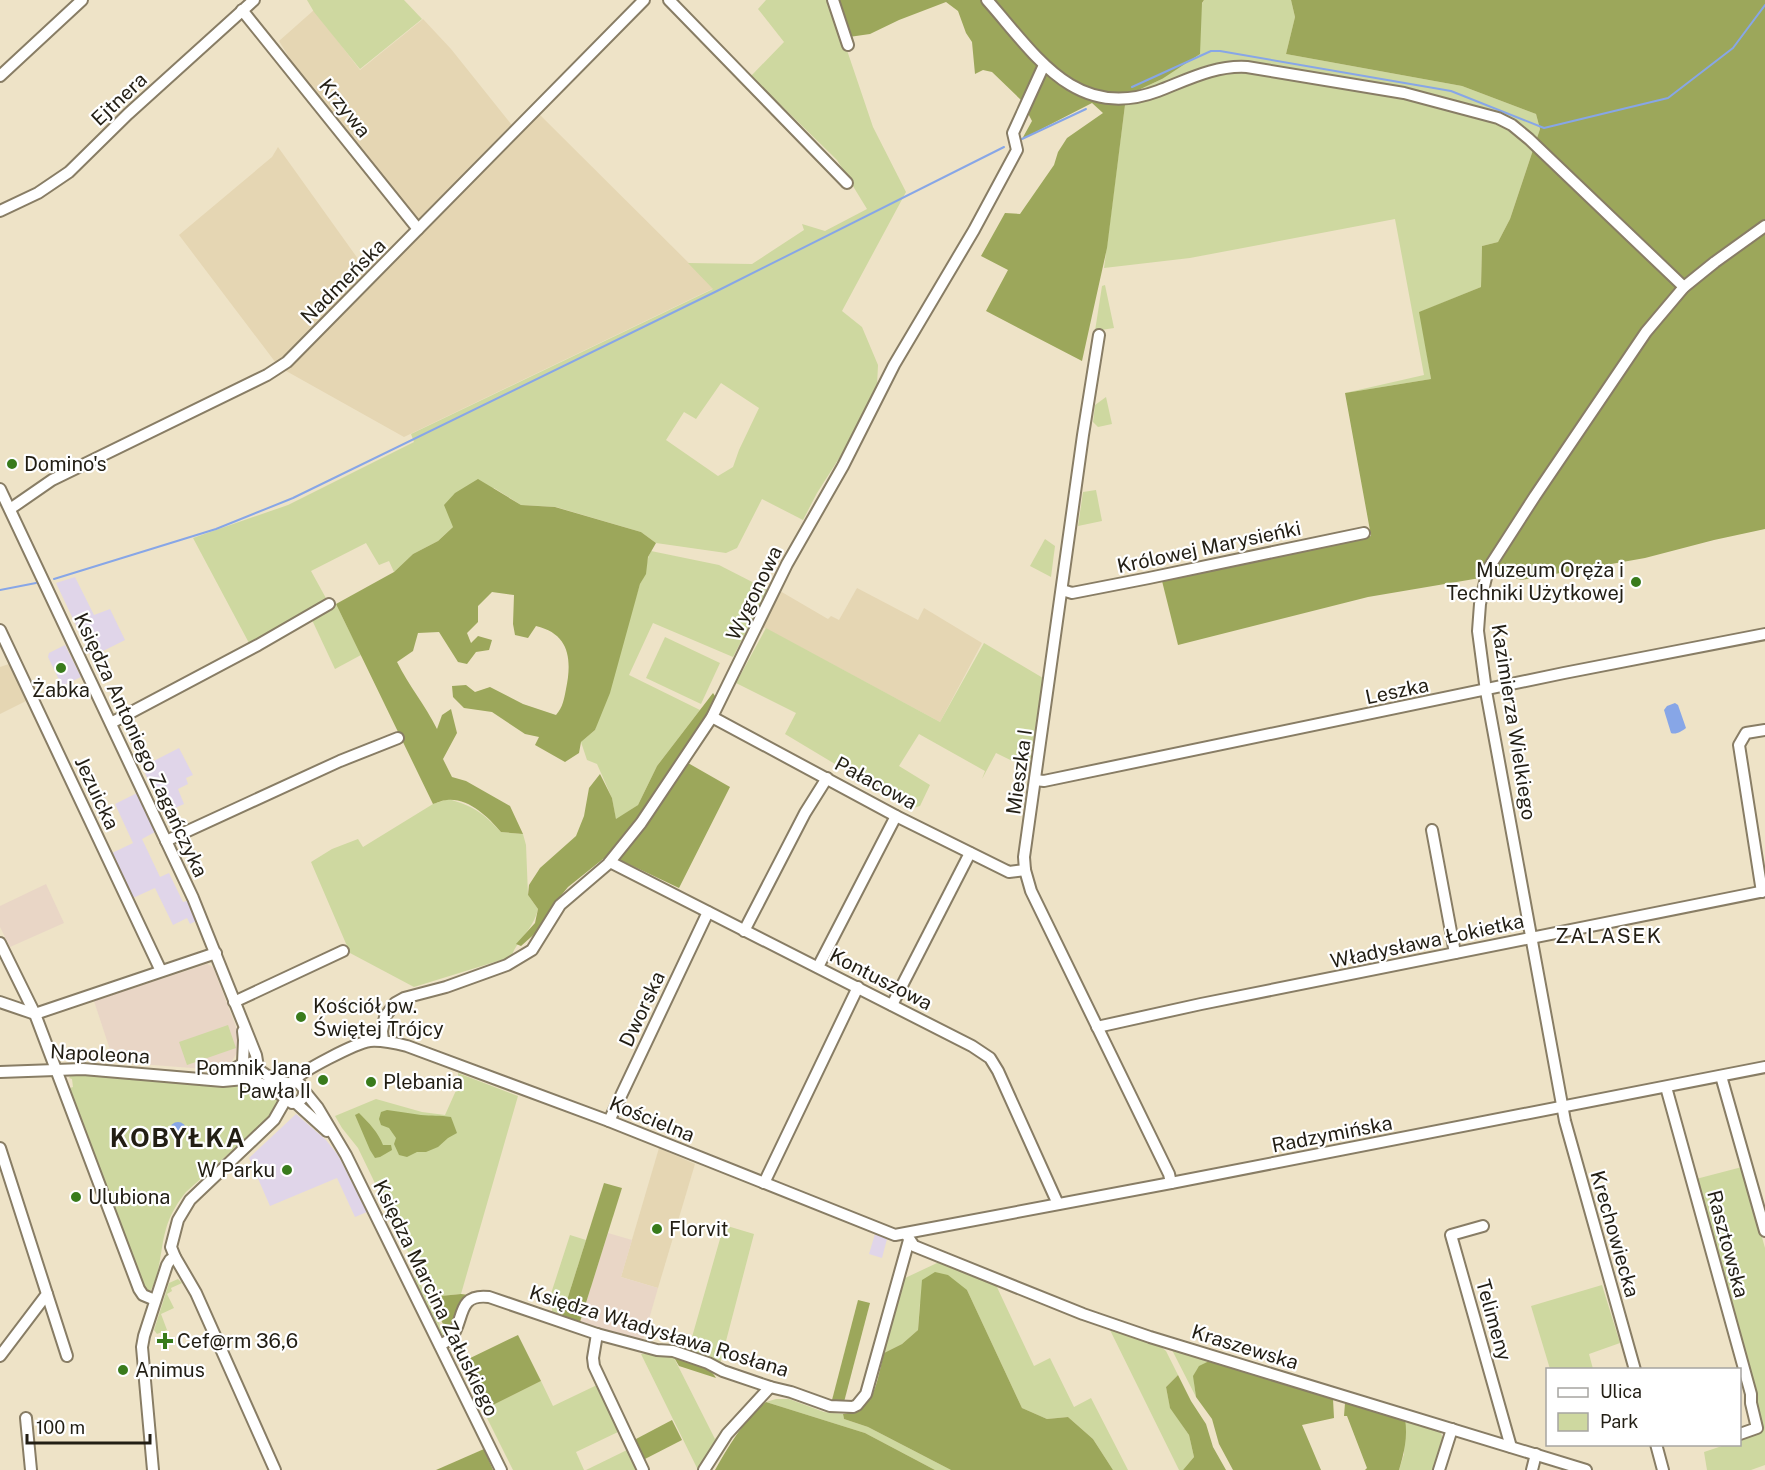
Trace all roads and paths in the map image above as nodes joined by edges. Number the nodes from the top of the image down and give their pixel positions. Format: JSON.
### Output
{"nodes":[{"id":1,"x":82,"y":0,"type":"edge"},
{"id":2,"x":254,"y":0,"type":"edge"},
{"id":3,"x":644,"y":0,"type":"edge"},
{"id":4,"x":669,"y":0,"type":"edge"},
{"id":5,"x":833,"y":0,"type":"edge"},
{"id":6,"x":987,"y":0,"type":"edge"},
{"id":7,"x":242,"y":10,"type":"junction"},
{"id":8,"x":848,"y":45,"type":"dead end"},
{"id":9,"x":1044,"y":64,"type":"junction"},
{"id":10,"x":0,"y":76,"type":"edge"},
{"id":11,"x":847,"y":183,"type":"dead end"},
{"id":12,"x":0,"y":211,"type":"edge"},
{"id":13,"x":1765,"y":226,"type":"edge"},
{"id":14,"x":418,"y":229,"type":"junction"},
{"id":15,"x":1684,"y":287,"type":"junction"},
{"id":16,"x":1099,"y":335,"type":"dead end"},
{"id":17,"x":0,"y":489,"type":"edge"},
{"id":18,"x":10,"y":509,"type":"junction"},
{"id":19,"x":1364,"y":533,"type":"dead end"},
{"id":20,"x":1062,"y":590,"type":"junction"},
{"id":21,"x":329,"y":604,"type":"dead end"},
{"id":22,"x":0,"y":630,"type":"edge"},
{"id":23,"x":1765,"y":634,"type":"edge"},
{"id":24,"x":1486,"y":691,"type":"junction"},
{"id":25,"x":712,"y":717,"type":"junction"},
{"id":26,"x":111,"y":723,"type":"junction"},
{"id":27,"x":1765,"y":730,"type":"edge"},
{"id":28,"x":398,"y":738,"type":"dead end"},
{"id":29,"x":827,"y":778,"type":"junction"},
{"id":30,"x":1035,"y":780,"type":"junction"},
{"id":31,"x":896,"y":816,"type":"junction"},
{"id":32,"x":1432,"y":830,"type":"dead end"},
{"id":33,"x":166,"y":841,"type":"junction"},
{"id":34,"x":970,"y":853,"type":"junction"},
{"id":35,"x":610,"y":862,"type":"junction"},
{"id":36,"x":1025,"y":870,"type":"junction"},
{"id":37,"x":1764,"y":892,"type":"edge"},
{"id":38,"x":708,"y":912,"type":"junction"},
{"id":39,"x":744,"y":931,"type":"junction"},
{"id":40,"x":1532,"y":938,"type":"junction"},
{"id":41,"x":0,"y":943,"type":"edge"},
{"id":42,"x":343,"y":951,"type":"dead end"},
{"id":43,"x":1455,"y":952,"type":"junction"},
{"id":44,"x":216,"y":953,"type":"junction"},
{"id":45,"x":818,"y":967,"type":"junction"},
{"id":46,"x":161,"y":971,"type":"junction"},
{"id":47,"x":858,"y":987,"type":"junction"},
{"id":48,"x":0,"y":1002,"type":"edge"},
{"id":49,"x":234,"y":1002,"type":"junction"},
{"id":50,"x":892,"y":1005,"type":"junction"},
{"id":51,"x":35,"y":1014,"type":"junction"},
{"id":52,"x":241,"y":1019,"type":"junction"},
{"id":53,"x":1097,"y":1027,"type":"junction"},
{"id":54,"x":382,"y":1036,"type":"junction"},
{"id":55,"x":242,"y":1064,"type":"junction"},
{"id":56,"x":258,"y":1066,"type":"junction"},
{"id":57,"x":1765,"y":1067,"type":"edge"},
{"id":58,"x":54,"y":1068,"type":"junction"},
{"id":59,"x":0,"y":1071,"type":"edge"},
{"id":60,"x":1721,"y":1076,"type":"junction"},
{"id":61,"x":198,"y":1078,"type":"junction"},
{"id":62,"x":247,"y":1080,"type":"junction"},
{"id":63,"x":290,"y":1082,"type":"junction"},
{"id":64,"x":1666,"y":1087,"type":"junction"},
{"id":65,"x":305,"y":1090,"type":"junction"},
{"id":66,"x":289,"y":1100,"type":"junction"},
{"id":67,"x":1562,"y":1107,"type":"junction"},
{"id":68,"x":609,"y":1121,"type":"junction"},
{"id":69,"x":339,"y":1141,"type":"junction"},
{"id":70,"x":0,"y":1148,"type":"edge"},
{"id":71,"x":764,"y":1183,"type":"junction"},
{"id":72,"x":1171,"y":1184,"type":"junction"},
{"id":73,"x":1058,"y":1204,"type":"junction"},
{"id":74,"x":1483,"y":1226,"type":"dead end"},
{"id":75,"x":1765,"y":1231,"type":"edge"},
{"id":76,"x":907,"y":1237,"type":"junction"},
{"id":77,"x":175,"y":1257,"type":"junction"},
{"id":78,"x":47,"y":1294,"type":"junction"},
{"id":79,"x":155,"y":1300,"type":"junction"},
{"id":80,"x":597,"y":1334,"type":"junction"},
{"id":81,"x":440,"y":1345,"type":"junction"},
{"id":82,"x":0,"y":1356,"type":"edge"},
{"id":83,"x":67,"y":1356,"type":"dead end"},
{"id":84,"x":1634,"y":1368,"type":"edge"},
{"id":85,"x":770,"y":1387,"type":"junction"},
{"id":86,"x":26,"y":1418,"type":"dead end"},
{"id":87,"x":1452,"y":1429,"type":"junction"},
{"id":88,"x":1741,"y":1434,"type":"edge"},
{"id":89,"x":1657,"y":1446,"type":"edge"},
{"id":90,"x":1511,"y":1447,"type":"junction"},
{"id":91,"x":1536,"y":1454,"type":"junction"},
{"id":92,"x":31,"y":1470,"type":"edge"},
{"id":93,"x":153,"y":1470,"type":"edge"},
{"id":94,"x":275,"y":1470,"type":"edge"},
{"id":95,"x":501,"y":1470,"type":"edge"},
{"id":96,"x":643,"y":1470,"type":"edge"},
{"id":97,"x":704,"y":1470,"type":"edge"},
{"id":98,"x":1439,"y":1470,"type":"edge"},
{"id":99,"x":1532,"y":1470,"type":"edge"},
{"id":100,"x":1586,"y":1470,"type":"edge"},
{"id":101,"x":1664,"y":1470,"type":"edge"}],
"edges":[{"from":1,"to":10,"type":"street"},
{"from":2,"to":7,"type":"street","name":"Ejtnera"},
{"from":3,"to":14,"type":"street","name":"Nadmeńska"},
{"from":4,"to":11,"type":"street"},
{"from":5,"to":8,"type":"street"},
{"from":6,"to":9,"type":"street"},
{"from":7,"to":12,"type":"street","name":"Ejtnera"},
{"from":7,"to":14,"type":"street","name":"Krzywa"},
{"from":9,"to":15,"type":"street"},
{"from":9,"to":25,"type":"street","name":"Wygonowa"},
{"from":13,"to":15,"type":"street","name":"Kazimierza Wielkiego"},
{"from":14,"to":18,"type":"street","name":"Nadmeńska"},
{"from":15,"to":24,"type":"street","name":"Kazimierza Wielkiego"},
{"from":16,"to":20,"type":"street","name":"Mieszka I"},
{"from":17,"to":18,"type":"street","name":"Księdza Antoniego Zagańczyka"},
{"from":18,"to":26,"type":"street","name":"Księdza Antoniego Zagańczyka"},
{"from":19,"to":20,"type":"street","name":"Królowej Marysieńki"},
{"from":20,"to":30,"type":"street","name":"Mieszka I"},
{"from":21,"to":26,"type":"street"},
{"from":22,"to":46,"type":"street","name":"Jezuicka"},
{"from":23,"to":24,"type":"street","name":"Leszka"},
{"from":24,"to":30,"type":"street","name":"Leszka"},
{"from":24,"to":40,"type":"street","name":"Kazimierza Wielkiego"},
{"from":25,"to":29,"type":"street","name":"Pałacowa"},
{"from":25,"to":35,"type":"street","name":"Wygonowa"},
{"from":26,"to":33,"type":"street","name":"Księdza Antoniego Zagańczyka"},
{"from":27,"to":37,"type":"street"},
{"from":28,"to":33,"type":"street"},
{"from":29,"to":31,"type":"street","name":"Pałacowa"},
{"from":29,"to":39,"type":"street"},
{"from":30,"to":36,"type":"street","name":"Mieszka I"},
{"from":31,"to":34,"type":"street","name":"Pałacowa"},
{"from":31,"to":45,"type":"street"},
{"from":32,"to":43,"type":"street"},
{"from":33,"to":44,"type":"street","name":"Księdza Antoniego Zagańczyka"},
{"from":34,"to":36,"type":"street","name":"Pałacowa"},
{"from":34,"to":50,"type":"street"},
{"from":35,"to":38,"type":"street","name":"Kontuszowa"},
{"from":35,"to":54,"type":"street","name":"Wygonowa"},
{"from":36,"to":53,"type":"street","name":"Mieszka I"},
{"from":37,"to":40,"type":"street","name":"Władysława Łokietka"},
{"from":38,"to":39,"type":"street","name":"Kontuszowa"},
{"from":38,"to":68,"type":"street","name":"Dworska"},
{"from":39,"to":45,"type":"street","name":"Kontuszowa"},
{"from":40,"to":43,"type":"street","name":"Władysława Łokietka"},
{"from":40,"to":67,"type":"street","name":"Kazimierza Wielkiego"},
{"from":41,"to":51,"type":"street"},
{"from":42,"to":49,"type":"street"},
{"from":43,"to":53,"type":"street","name":"Władysława Łokietka"},
{"from":44,"to":46,"type":"street"},
{"from":44,"to":49,"type":"street","name":"Księdza Antoniego Zagańczyka"},
{"from":45,"to":47,"type":"street","name":"Kontuszowa"},
{"from":46,"to":51,"type":"street"},
{"from":47,"to":50,"type":"street","name":"Kontuszowa"},
{"from":47,"to":71,"type":"street"},
{"from":48,"to":51,"type":"street"},
{"from":49,"to":52,"type":"street","name":"Księdza Antoniego Zagańczyka"},
{"from":50,"to":73,"type":"street","name":"Kontuszowa"},
{"from":51,"to":58,"type":"street"},
{"from":52,"to":55,"type":"street","name":"Księdza Antoniego Zagańczyka"},
{"from":52,"to":56,"type":"street","name":"Księdza Antoniego Zagańczyka"},
{"from":53,"to":72,"type":"street","name":"Mieszka I"},
{"from":54,"to":63,"type":"street","name":"Kościelna"},
{"from":54,"to":65,"type":"street"},
{"from":54,"to":68,"type":"street","name":"Kościelna"},
{"from":55,"to":56,"type":"street"},
{"from":55,"to":61,"type":"street","name":"Napoleona"},
{"from":55,"to":62,"type":"street"},
{"from":56,"to":62,"type":"street"},
{"from":56,"to":63,"type":"street"},
{"from":57,"to":60,"type":"street","name":"Radzymińska"},
{"from":58,"to":59,"type":"street","name":"Napoleona"},
{"from":58,"to":61,"type":"street","name":"Napoleona"},
{"from":58,"to":79,"type":"street"},
{"from":60,"to":64,"type":"street","name":"Radzymińska"},
{"from":60,"to":75,"type":"street"},
{"from":61,"to":62,"type":"street","name":"Napoleona"},
{"from":62,"to":66,"type":"street","name":"Księdza Marcina Załuskiego"},
{"from":63,"to":65,"type":"street"},
{"from":63,"to":66,"type":"street"},
{"from":64,"to":67,"type":"street","name":"Radzymińska"},
{"from":64,"to":88,"type":"street","name":"Rasztowska"},
{"from":65,"to":66,"type":"street"},
{"from":65,"to":69,"type":"street","name":"Księdza Marcina Załuskiego"},
{"from":66,"to":69,"type":"street","name":"Księdza Marcina Załuskiego"},
{"from":66,"to":77,"type":"street"},
{"from":67,"to":72,"type":"street","name":"Radzymińska"},
{"from":67,"to":84,"type":"street","name":"Krechowiecka"},
{"from":68,"to":71,"type":"street","name":"Kościelna"},
{"from":69,"to":81,"type":"street","name":"Księdza Marcina Załuskiego"},
{"from":70,"to":78,"type":"street"},
{"from":71,"to":76,"type":"street","name":"Kościelna"},
{"from":72,"to":73,"type":"street","name":"Radzymińska"},
{"from":73,"to":76,"type":"street","name":"Radzymińska"},
{"from":74,"to":90,"type":"street","name":"Telimeny"},
{"from":76,"to":85,"type":"street","name":"Księdza Władysława Rosłana"},
{"from":76,"to":87,"type":"street","name":"Kraszewska"},
{"from":77,"to":79,"type":"street"},
{"from":77,"to":94,"type":"street"},
{"from":78,"to":82,"type":"street"},
{"from":78,"to":83,"type":"street"},
{"from":79,"to":93,"type":"street"},
{"from":80,"to":81,"type":"street","name":"Księdza Władysława Rosłana"},
{"from":80,"to":85,"type":"street","name":"Księdza Władysława Rosłana"},
{"from":80,"to":96,"type":"street"},
{"from":81,"to":95,"type":"street","name":"Księdza Marcina Załuskiego"},
{"from":85,"to":97,"type":"street"},
{"from":86,"to":92,"type":"street"},
{"from":87,"to":90,"type":"street","name":"Kraszewska"},
{"from":87,"to":98,"type":"street"},
{"from":89,"to":101,"type":"street"},
{"from":90,"to":91,"type":"street","name":"Kraszewska"},
{"from":91,"to":99,"type":"street"},
{"from":91,"to":100,"type":"street","name":"Kraszewska"}]}
